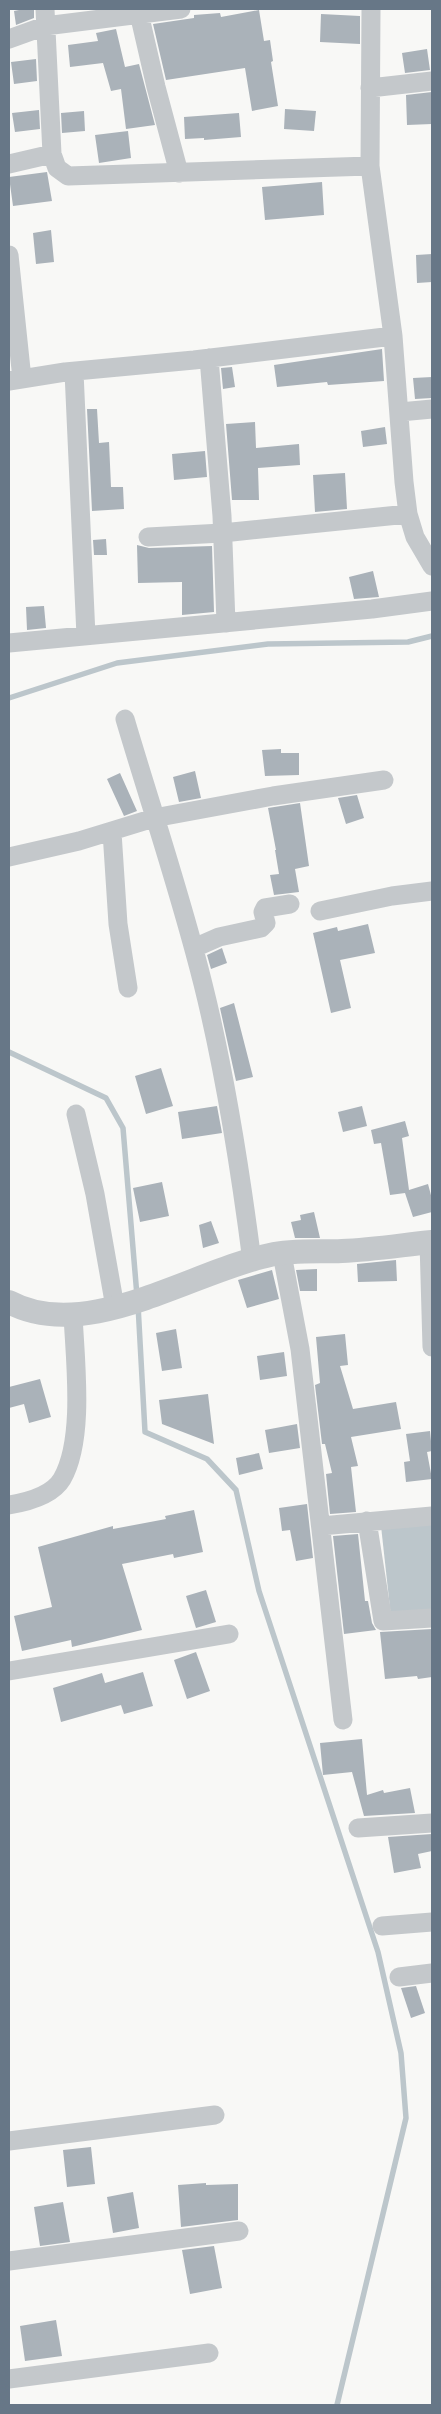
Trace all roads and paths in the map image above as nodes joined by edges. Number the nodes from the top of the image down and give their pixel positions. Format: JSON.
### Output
{"nodes":[{"id":1,"x":181,"y":9,"type":"edge"},
{"id":2,"x":371,"y":9,"type":"edge"},
{"id":3,"x":138,"y":11,"type":"edge"},
{"id":4,"x":45,"y":18,"type":"edge"},
{"id":5,"x":9,"y":39,"type":"edge"},
{"id":6,"x":432,"y":81,"type":"edge"},
{"id":7,"x":370,"y":88,"type":"junction"},
{"id":8,"x":52,"y":154,"type":"junction"},
{"id":9,"x":9,"y":164,"type":"edge"},
{"id":10,"x":370,"y":166,"type":"junction"},
{"id":11,"x":179,"y":173,"type":"junction"},
{"id":12,"x":9,"y":255,"type":"edge"},
{"id":13,"x":393,"y":336,"type":"junction"},
{"id":14,"x":209,"y":358,"type":"junction"},
{"id":15,"x":74,"y":372,"type":"junction"},
{"id":16,"x":16,"y":380,"type":"edge"},
{"id":17,"x":432,"y":409,"type":"edge"},
{"id":18,"x":400,"y":412,"type":"junction"},
{"id":19,"x":408,"y":514,"type":"junction"},
{"id":20,"x":227,"y":532,"type":"junction"},
{"id":21,"x":148,"y":537,"type":"dead end"},
{"id":22,"x":432,"y":566,"type":"edge"},
{"id":23,"x":432,"y":601,"type":"edge"},
{"id":24,"x":226,"y":623,"type":"junction"},
{"id":25,"x":86,"y":636,"type":"junction"},
{"id":26,"x":9,"y":643,"type":"edge"},
{"id":27,"x":125,"y":718,"type":"dead end"},
{"id":28,"x":384,"y":780,"type":"dead end"},
{"id":29,"x":154,"y":818,"type":"junction"},
{"id":30,"x":112,"y":832,"type":"junction"},
{"id":31,"x":9,"y":857,"type":"edge"},
{"id":32,"x":432,"y":891,"type":"edge"},
{"id":33,"x":290,"y":904,"type":"dead end"},
{"id":34,"x":320,"y":911,"type":"dead end"},
{"id":35,"x":194,"y":948,"type":"junction"},
{"id":36,"x":128,"y":988,"type":"dead end"},
{"id":37,"x":76,"y":1114,"type":"dead end"},
{"id":38,"x":431,"y":1242,"type":"edge"},
{"id":39,"x":282,"y":1254,"type":"junction"},
{"id":40,"x":252,"y":1261,"type":"junction"},
{"id":41,"x":9,"y":1302,"type":"edge"},
{"id":42,"x":129,"y":1303,"type":"junction"},
{"id":43,"x":73,"y":1315,"type":"junction"},
{"id":44,"x":432,"y":1347,"type":"edge"},
{"id":45,"x":9,"y":1505,"type":"edge"},
{"id":46,"x":432,"y":1516,"type":"edge"},
{"id":47,"x":367,"y":1522,"type":"junction"},
{"id":48,"x":321,"y":1526,"type":"junction"},
{"id":49,"x":432,"y":1618,"type":"edge"},
{"id":50,"x":229,"y":1634,"type":"dead end"},
{"id":51,"x":9,"y":1672,"type":"edge"},
{"id":52,"x":343,"y":1720,"type":"dead end"},
{"id":53,"x":432,"y":1823,"type":"edge"},
{"id":54,"x":358,"y":1828,"type":"dead end"},
{"id":55,"x":432,"y":1922,"type":"edge"},
{"id":56,"x":382,"y":1926,"type":"dead end"},
{"id":57,"x":432,"y":1973,"type":"edge"},
{"id":58,"x":399,"y":1976,"type":"dead end"},
{"id":59,"x":215,"y":2115,"type":"dead end"},
{"id":60,"x":9,"y":2141,"type":"edge"},
{"id":61,"x":239,"y":2231,"type":"dead end"},
{"id":62,"x":9,"y":2261,"type":"edge"},
{"id":63,"x":209,"y":2353,"type":"dead end"},
{"id":64,"x":9,"y":2379,"type":"edge"}],
"edges":[{"from":1,"to":3,"type":"street"},
{"from":2,"to":7,"type":"street"},
{"from":3,"to":4,"type":"street"},
{"from":3,"to":11,"type":"street"},
{"from":4,"to":5,"type":"street"},
{"from":4,"to":8,"type":"street"},
{"from":6,"to":7,"type":"street"},
{"from":7,"to":10,"type":"street"},
{"from":8,"to":9,"type":"street"},
{"from":8,"to":11,"type":"street"},
{"from":10,"to":11,"type":"street"},
{"from":10,"to":13,"type":"street"},
{"from":12,"to":16,"type":"street"},
{"from":13,"to":14,"type":"street"},
{"from":13,"to":18,"type":"street"},
{"from":14,"to":15,"type":"street"},
{"from":14,"to":20,"type":"street"},
{"from":15,"to":16,"type":"street"},
{"from":15,"to":25,"type":"street"},
{"from":17,"to":18,"type":"street"},
{"from":18,"to":19,"type":"street"},
{"from":19,"to":20,"type":"street"},
{"from":19,"to":22,"type":"street"},
{"from":20,"to":21,"type":"street"},
{"from":20,"to":24,"type":"street"},
{"from":23,"to":24,"type":"street"},
{"from":24,"to":25,"type":"street"},
{"from":25,"to":26,"type":"street"},
{"from":27,"to":29,"type":"street"},
{"from":28,"to":29,"type":"street"},
{"from":29,"to":30,"type":"street"},
{"from":29,"to":35,"type":"street"},
{"from":30,"to":31,"type":"street"},
{"from":30,"to":36,"type":"street"},
{"from":32,"to":34,"type":"street"},
{"from":33,"to":35,"type":"street"},
{"from":35,"to":40,"type":"street"},
{"from":37,"to":42,"type":"street"},
{"from":38,"to":39,"type":"street"},
{"from":38,"to":44,"type":"street"},
{"from":39,"to":40,"type":"street"},
{"from":39,"to":48,"type":"street"},
{"from":40,"to":42,"type":"street"},
{"from":41,"to":43,"type":"street"},
{"from":42,"to":43,"type":"street"},
{"from":43,"to":45,"type":"street"},
{"from":46,"to":47,"type":"street"},
{"from":47,"to":48,"type":"street"},
{"from":47,"to":49,"type":"street"},
{"from":48,"to":52,"type":"street"},
{"from":50,"to":51,"type":"street"},
{"from":53,"to":54,"type":"street"},
{"from":55,"to":56,"type":"street"},
{"from":57,"to":58,"type":"street"},
{"from":59,"to":60,"type":"street"},
{"from":61,"to":62,"type":"street"},
{"from":63,"to":64,"type":"street"}]}
